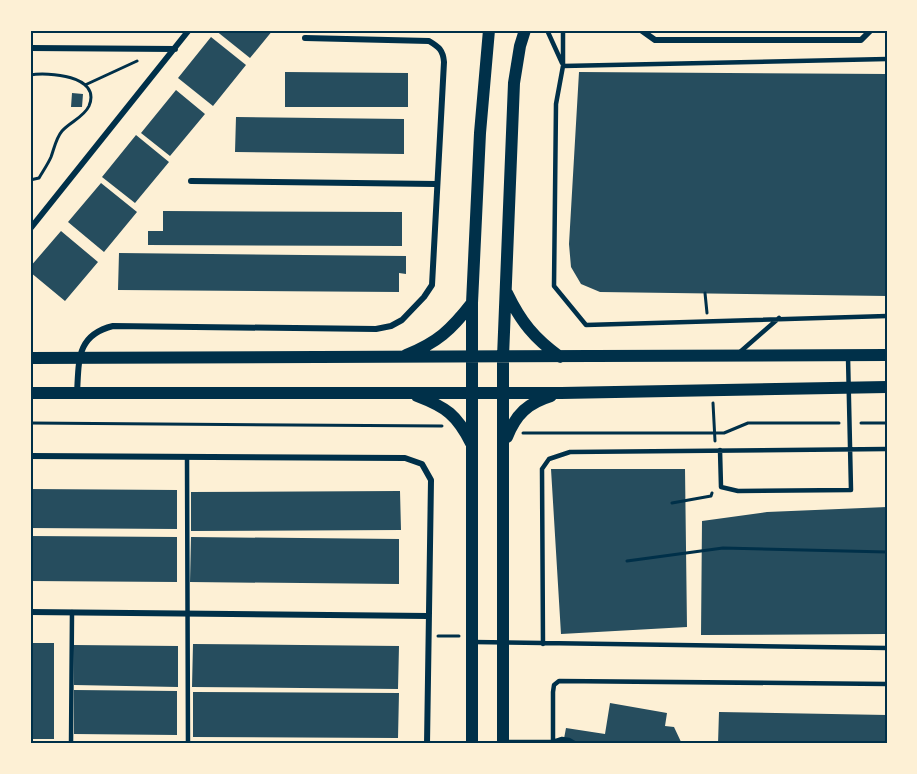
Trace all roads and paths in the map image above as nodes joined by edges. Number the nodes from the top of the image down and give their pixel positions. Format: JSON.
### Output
{"nodes":[{"id":1,"x":189,"y":30,"type":"edge"},
{"id":2,"x":489,"y":30,"type":"edge"},
{"id":3,"x":525,"y":30,"type":"edge"},
{"id":4,"x":547,"y":30,"type":"edge"},
{"id":5,"x":563,"y":30,"type":"edge"},
{"id":6,"x":641,"y":30,"type":"edge"},
{"id":7,"x":871,"y":30,"type":"edge"},
{"id":8,"x":305,"y":38,"type":"dead end"},
{"id":9,"x":30,"y":48,"type":"edge"},
{"id":10,"x":175,"y":48,"type":"junction"},
{"id":11,"x":887,"y":59,"type":"edge"},
{"id":12,"x":139,"y":60,"type":"dead end"},
{"id":13,"x":563,"y":66,"type":"junction"},
{"id":14,"x":30,"y":75,"type":"edge"},
{"id":15,"x":86,"y":85,"type":"junction"},
{"id":16,"x":30,"y":180,"type":"edge"},
{"id":17,"x":191,"y":182,"type":"dead end"},
{"id":18,"x":436,"y":184,"type":"junction"},
{"id":19,"x":30,"y":229,"type":"edge"},
{"id":20,"x":506,"y":292,"type":"junction"},
{"id":21,"x":705,"y":293,"type":"dead end"},
{"id":22,"x":472,"y":303,"type":"junction"},
{"id":23,"x":887,"y":316,"type":"edge"},
{"id":24,"x":707,"y":317,"type":"dead end"},
{"id":25,"x":778,"y":318,"type":"junction"},
{"id":26,"x":848,"y":354,"type":"junction"},
{"id":27,"x":887,"y":355,"type":"edge"},
{"id":28,"x":736,"y":356,"type":"junction"},
{"id":29,"x":471,"y":357,"type":"junction"},
{"id":30,"x":503,"y":357,"type":"junction"},
{"id":31,"x":560,"y":357,"type":"junction"},
{"id":32,"x":30,"y":358,"type":"edge"},
{"id":33,"x":80,"y":358,"type":"junction"},
{"id":34,"x":399,"y":358,"type":"junction"},
{"id":35,"x":849,"y":387,"type":"junction"},
{"id":36,"x":887,"y":387,"type":"edge"},
{"id":37,"x":30,"y":393,"type":"edge"},
{"id":38,"x":77,"y":393,"type":"junction"},
{"id":39,"x":474,"y":393,"type":"junction"},
{"id":40,"x":504,"y":393,"type":"junction"},
{"id":41,"x":561,"y":393,"type":"junction"},
{"id":42,"x":410,"y":394,"type":"junction"},
{"id":43,"x":713,"y":398,"type":"dead end"},
{"id":44,"x":30,"y":423,"type":"edge"},
{"id":45,"x":841,"y":423,"type":"dead end"},
{"id":46,"x":852,"y":423,"type":"dead end"},
{"id":47,"x":887,"y":423,"type":"edge"},
{"id":48,"x":447,"y":427,"type":"dead end"},
{"id":49,"x":515,"y":432,"type":"dead end"},
{"id":50,"x":715,"y":433,"type":"junction"},
{"id":51,"x":715,"y":444,"type":"dead end"},
{"id":52,"x":504,"y":445,"type":"junction"},
{"id":53,"x":473,"y":447,"type":"junction"},
{"id":54,"x":851,"y":449,"type":"junction"},
{"id":55,"x":887,"y":449,"type":"edge"},
{"id":56,"x":720,"y":450,"type":"junction"},
{"id":57,"x":30,"y":456,"type":"edge"},
{"id":58,"x":187,"y":457,"type":"junction"},
{"id":59,"x":712,"y":486,"type":"dead end"},
{"id":60,"x":672,"y":503,"type":"dead end"},
{"id":61,"x":887,"y":552,"type":"edge"},
{"id":62,"x":627,"y":561,"type":"dead end"},
{"id":63,"x":30,"y":612,"type":"edge"},
{"id":64,"x":72,"y":612,"type":"junction"},
{"id":65,"x":188,"y":614,"type":"junction"},
{"id":66,"x":428,"y":616,"type":"junction"},
{"id":67,"x":428,"y":636,"type":"junction"},
{"id":68,"x":472,"y":639,"type":"junction"},
{"id":69,"x":503,"y":643,"type":"junction"},
{"id":70,"x":543,"y":644,"type":"junction"},
{"id":71,"x":887,"y":648,"type":"edge"},
{"id":72,"x":887,"y":684,"type":"edge"},
{"id":73,"x":502,"y":743,"type":"edge"},
{"id":74,"x":553,"y":743,"type":"edge"},
{"id":75,"x":71,"y":744,"type":"edge"},
{"id":76,"x":188,"y":744,"type":"edge"},
{"id":77,"x":427,"y":744,"type":"edge"},
{"id":78,"x":472,"y":744,"type":"edge"},
{"id":79,"x":576,"y":744,"type":"edge"}],
"edges":[{"from":1,"to":10,"type":"street"},
{"from":2,"to":22,"type":"main road"},
{"from":3,"to":20,"type":"main road"},
{"from":4,"to":13,"type":"lane"},
{"from":5,"to":13,"type":"lane"},
{"from":6,"to":7,"type":"street"},
{"from":8,"to":18,"type":"street"},
{"from":9,"to":10,"type":"street"},
{"from":10,"to":19,"type":"street"},
{"from":11,"to":13,"type":"lane"},
{"from":12,"to":15,"type":"path"},
{"from":13,"to":25,"type":"lane"},
{"from":14,"to":15,"type":"path"},
{"from":15,"to":16,"type":"path"},
{"from":17,"to":18,"type":"street"},
{"from":18,"to":33,"type":"street"},
{"from":20,"to":30,"type":"main road"},
{"from":20,"to":31,"type":"main road"},
{"from":21,"to":24,"type":"path"},
{"from":22,"to":29,"type":"main road"},
{"from":22,"to":34,"type":"main road"},
{"from":23,"to":25,"type":"lane"},
{"from":25,"to":28,"type":"lane"},
{"from":26,"to":27,"type":"main road"},
{"from":26,"to":28,"type":"main road"},
{"from":26,"to":35,"type":"lane"},
{"from":28,"to":31,"type":"main road"},
{"from":29,"to":30,"type":"main road"},
{"from":29,"to":34,"type":"main road"},
{"from":29,"to":39,"type":"main road"},
{"from":30,"to":31,"type":"main road"},
{"from":30,"to":40,"type":"main road"},
{"from":32,"to":33,"type":"main road"},
{"from":33,"to":34,"type":"main road"},
{"from":33,"to":38,"type":"street"},
{"from":35,"to":36,"type":"main road"},
{"from":35,"to":41,"type":"main road"},
{"from":35,"to":54,"type":"lane"},
{"from":37,"to":38,"type":"main road"},
{"from":38,"to":42,"type":"main road"},
{"from":39,"to":40,"type":"main road"},
{"from":39,"to":42,"type":"main road"},
{"from":39,"to":53,"type":"main road"},
{"from":40,"to":41,"type":"main road"},
{"from":40,"to":52,"type":"main road"},
{"from":41,"to":52,"type":"main road"},
{"from":42,"to":53,"type":"main road"},
{"from":43,"to":50,"type":"path"},
{"from":44,"to":48,"type":"path"},
{"from":45,"to":50,"type":"path"},
{"from":46,"to":47,"type":"path"},
{"from":49,"to":50,"type":"path"},
{"from":50,"to":51,"type":"path"},
{"from":52,"to":69,"type":"main road"},
{"from":53,"to":68,"type":"main road"},
{"from":54,"to":55,"type":"lane"},
{"from":54,"to":56,"type":"lane"},
{"from":54,"to":56,"type":"lane"},
{"from":56,"to":70,"type":"lane"},
{"from":57,"to":58,"type":"street"},
{"from":58,"to":65,"type":"lane"},
{"from":58,"to":66,"type":"street"},
{"from":59,"to":60,"type":"path"},
{"from":61,"to":62,"type":"path"},
{"from":63,"to":64,"type":"street"},
{"from":64,"to":65,"type":"street"},
{"from":64,"to":75,"type":"lane"},
{"from":65,"to":66,"type":"street"},
{"from":65,"to":76,"type":"lane"},
{"from":66,"to":67,"type":"street"},
{"from":67,"to":68,"type":"path"},
{"from":67,"to":77,"type":"street"},
{"from":68,"to":69,"type":"lane"},
{"from":68,"to":78,"type":"main road"},
{"from":69,"to":70,"type":"lane"},
{"from":69,"to":73,"type":"main road"},
{"from":70,"to":71,"type":"lane"},
{"from":72,"to":74,"type":"lane"},
{"from":73,"to":74,"type":"lane"},
{"from":74,"to":79,"type":"lane"}]}
